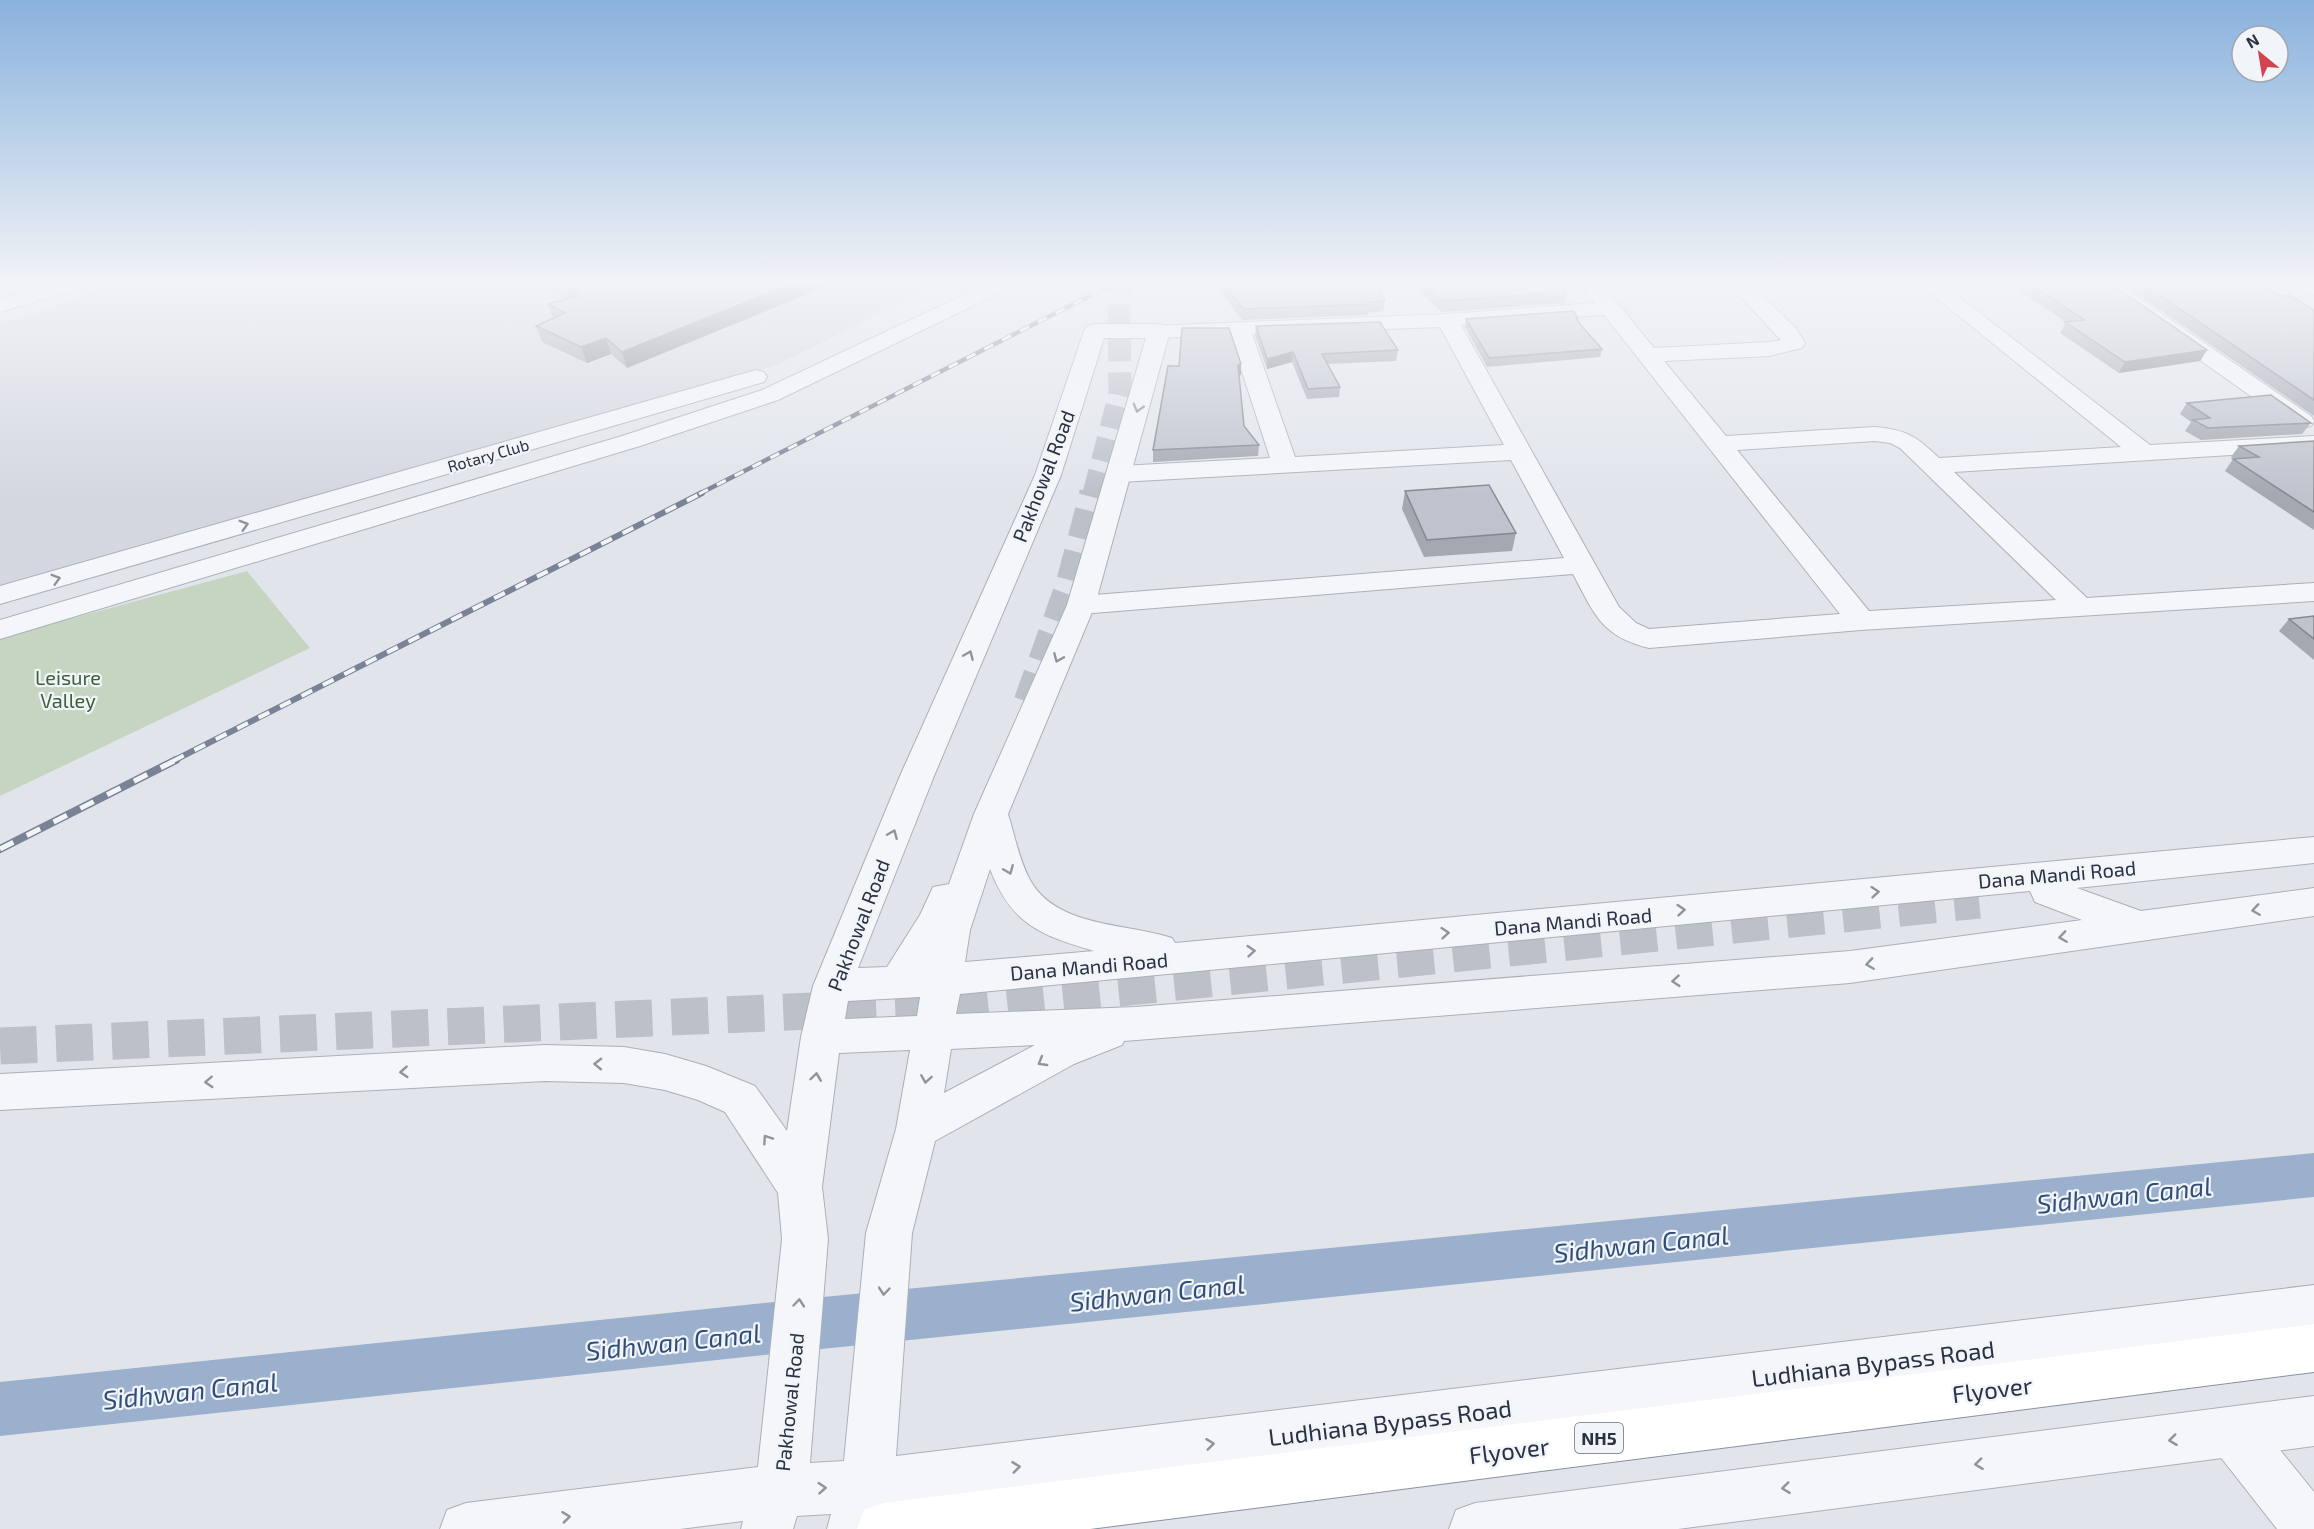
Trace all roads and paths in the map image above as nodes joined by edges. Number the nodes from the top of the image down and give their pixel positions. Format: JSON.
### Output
{"nodes":[{"id":1,"x":811,"y":354,"type":"edge"},
{"id":2,"x":855,"y":354,"type":"edge"},
{"id":3,"x":1087,"y":354,"type":"edge"},
{"id":4,"x":1153,"y":354,"type":"edge"},
{"id":5,"x":1248,"y":354,"type":"edge"},
{"id":6,"x":1466,"y":354,"type":"edge"},
{"id":7,"x":1661,"y":354,"type":"edge"},
{"id":8,"x":2019,"y":354,"type":"edge"},
{"id":9,"x":2206,"y":354,"type":"edge"},
{"id":10,"x":1648,"y":355,"type":"joint"},
{"id":11,"x":781,"y":368,"type":"junction"},
{"id":12,"x":2314,"y":430,"type":"edge"},
{"id":13,"x":2314,"y":443,"type":"edge"},
{"id":14,"x":1719,"y":444,"type":"junction"},
{"id":15,"x":1520,"y":452,"type":"junction"},
{"id":16,"x":2144,"y":453,"type":"junction"},
{"id":17,"x":1286,"y":465,"type":"junction"},
{"id":18,"x":1933,"y":466,"type":"junction"},
{"id":19,"x":1120,"y":474,"type":"junction"},
{"id":20,"x":1582,"y":565,"type":"junction"},
{"id":21,"x":2314,"y":592,"type":"edge"},
{"id":22,"x":0,"y":595,"type":"edge"},
{"id":23,"x":1081,"y":605,"type":"junction"},
{"id":24,"x":2080,"y":607,"type":"junction"},
{"id":25,"x":0,"y":616,"type":"edge"},
{"id":26,"x":1861,"y":621,"type":"junction"},
{"id":27,"x":0,"y":630,"type":"edge"},
{"id":28,"x":991,"y":814,"type":"junction"},
{"id":29,"x":2314,"y":849,"type":"edge"},
{"id":30,"x":961,"y":859,"type":"dead end"},
{"id":31,"x":2059,"y":883,"type":"junction"},
{"id":32,"x":1979,"y":900,"type":"tunnel mouth"},
{"id":33,"x":2314,"y":902,"type":"edge"},
{"id":34,"x":2140,"y":927,"type":"junction"},
{"id":35,"x":1197,"y":956,"type":"junction"},
{"id":36,"x":942,"y":980,"type":"junction"},
{"id":37,"x":898,"y":982,"type":"junction"},
{"id":38,"x":832,"y":986,"type":"junction"},
{"id":39,"x":1135,"y":1024,"type":"junction"},
{"id":40,"x":934,"y":1031,"type":"junction"},
{"id":41,"x":821,"y":1037,"type":"junction"},
{"id":42,"x":0,"y":1092,"type":"edge"},
{"id":43,"x":917,"y":1129,"type":"junction"},
{"id":44,"x":800,"y":1187,"type":"junction"},
{"id":45,"x":2314,"y":1309,"type":"edge"},
{"id":46,"x":2314,"y":1348,"type":"edge"},
{"id":47,"x":2314,"y":1421,"type":"edge"},
{"id":48,"x":2233,"y":1432,"type":"junction"},
{"id":49,"x":777,"y":1495,"type":"edge"},
{"id":50,"x":868,"y":1503,"type":"edge"},
{"id":51,"x":1587,"y":1521,"type":"edge"},
{"id":52,"x":466,"y":1529,"type":"edge"},
{"id":53,"x":1475,"y":1529,"type":"edge"},
{"id":54,"x":2310,"y":1529,"type":"edge"}],
"edges":[{"from":1,"to":11,"type":"street","name":"Rotary Club"},
{"from":2,"to":27,"type":"street"},
{"from":38,"to":3,"type":"street","name":"Pakhowal Road","one_way":true},
{"from":4,"to":19,"type":"street","one_way":true},
{"from":5,"to":17,"type":"street"},
{"from":6,"to":15,"type":"street"},
{"from":7,"to":10,"type":"street"},
{"from":8,"to":16,"type":"street"},
{"from":9,"to":12,"type":"street"},
{"from":10,"to":14,"type":"street"},
{"from":22,"to":11,"type":"street","name":"Rotary Club","one_way":true},
{"from":11,"to":25,"type":"street"},
{"from":13,"to":16,"type":"street"},
{"from":14,"to":18,"type":"street"},
{"from":14,"to":26,"type":"street"},
{"from":15,"to":17,"type":"street"},
{"from":15,"to":20,"type":"street"},
{"from":16,"to":18,"type":"street"},
{"from":17,"to":19,"type":"street"},
{"from":18,"to":24,"type":"street"},
{"from":19,"to":23,"type":"street"},
{"from":20,"to":23,"type":"street"},
{"from":20,"to":26,"type":"street"},
{"from":21,"to":24,"type":"street"},
{"from":23,"to":28,"type":"street","one_way":true},
{"from":24,"to":26,"type":"street"},
{"from":28,"to":35,"type":"street","one_way":true},
{"from":28,"to":36,"type":"street"},
{"from":29,"to":31,"type":"street","name":"Dana Mandi Road"},
{"from":30,"to":37,"type":"street"},
{"from":31,"to":32,"type":"street"},
{"from":31,"to":34,"type":"street"},
{"from":35,"to":31,"type":"street","name":"Dana Mandi Road","one_way":true},
{"from":33,"to":34,"type":"street","one_way":true},
{"from":34,"to":39,"type":"street","one_way":true},
{"from":35,"to":36,"type":"street","name":"Dana Mandi Road"},
{"from":36,"to":37,"type":"street","name":"Dana Mandi Road"},
{"from":36,"to":40,"type":"street"},
{"from":37,"to":38,"type":"street","name":"Dana Mandi Road"},
{"from":38,"to":41,"type":"street","name":"Pakhowal Road"},
{"from":39,"to":40,"type":"street"},
{"from":39,"to":43,"type":"street","one_way":true},
{"from":40,"to":41,"type":"street"},
{"from":40,"to":43,"type":"street","one_way":true},
{"from":44,"to":41,"type":"street","name":"Pakhowal Road","one_way":true},
{"from":44,"to":42,"type":"street","one_way":true},
{"from":43,"to":50,"type":"street","one_way":true},
{"from":49,"to":44,"type":"street","name":"Pakhowal Road","one_way":true},
{"from":50,"to":45,"type":"street","name":"Ludhiana Bypass Road","one_way":true},
{"from":46,"to":50,"type":"highway","name":"Flyover","number":"NH5"},
{"from":47,"to":48,"type":"street"},
{"from":48,"to":51,"type":"street","one_way":true},
{"from":48,"to":54,"type":"street"},
{"from":49,"to":50,"type":"street","name":"Ludhiana Bypass Road","one_way":true},
{"from":52,"to":49,"type":"street","name":"Ludhiana Bypass Road","one_way":true},
{"from":51,"to":53,"type":"street"}]}
